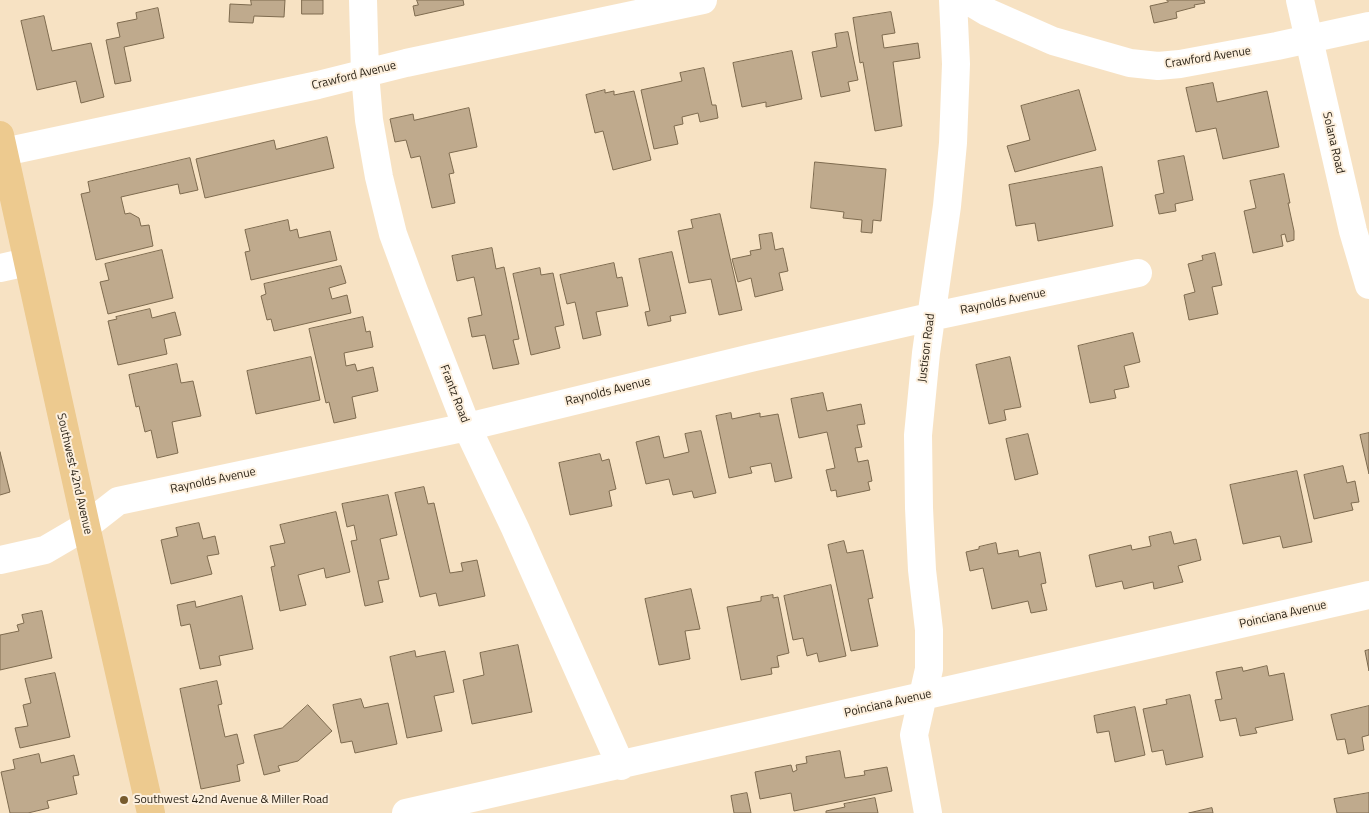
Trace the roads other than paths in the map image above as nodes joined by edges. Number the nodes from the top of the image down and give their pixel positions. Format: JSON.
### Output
{"nodes":[{"id":1,"x":363,"y":0,"type":"edge"},
{"id":2,"x":703,"y":0,"type":"edge"},
{"id":3,"x":954,"y":0,"type":"edge"},
{"id":4,"x":968,"y":0,"type":"edge"},
{"id":5,"x":1300,"y":0,"type":"edge"},
{"id":6,"x":1369,"y":26,"type":"edge"},
{"id":7,"x":1310,"y":40,"type":"junction"},
{"id":8,"x":365,"y":73,"type":"junction"},
{"id":9,"x":2,"y":143,"type":"edge"},
{"id":10,"x":27,"y":262,"type":"junction"},
{"id":11,"x":0,"y":268,"type":"edge"},
{"id":12,"x":1138,"y":273,"type":"dead end"},
{"id":13,"x":1369,"y":285,"type":"edge"},
{"id":14,"x":930,"y":317,"type":"junction"},
{"id":15,"x":467,"y":427,"type":"junction"},
{"id":16,"x":86,"y":526,"type":"junction"},
{"id":17,"x":0,"y":560,"type":"edge"},
{"id":18,"x":1369,"y":595,"type":"edge"},
{"id":19,"x":924,"y":696,"type":"junction"},
{"id":20,"x":621,"y":766,"type":"junction"},
{"id":21,"x":151,"y":813,"type":"edge"},
{"id":22,"x":406,"y":813,"type":"edge"},
{"id":23,"x":928,"y":813,"type":"edge"}],
"edges":[{"from":1,"to":8,"type":"street","name":"Frantz Road"},
{"from":2,"to":8,"type":"street","name":"Crawford Avenue"},
{"from":3,"to":14,"type":"street","name":"Justison Road"},
{"from":4,"to":7,"type":"street","name":"Crawford Avenue"},
{"from":5,"to":7,"type":"street","name":"Solana Road"},
{"from":6,"to":7,"type":"street","name":"Crawford Avenue"},
{"from":7,"to":13,"type":"street","name":"Solana Road"},
{"from":8,"to":9,"type":"street","name":"Crawford Avenue"},
{"from":8,"to":15,"type":"street","name":"Frantz Road"},
{"from":9,"to":10,"type":"main road","name":"Southwest 42nd Avenue"},
{"from":10,"to":11,"type":"street"},
{"from":10,"to":16,"type":"main road","name":"Southwest 42nd Avenue"},
{"from":12,"to":14,"type":"street","name":"Raynolds Avenue"},
{"from":14,"to":15,"type":"street","name":"Raynolds Avenue"},
{"from":14,"to":19,"type":"street","name":"Justison Road"},
{"from":15,"to":16,"type":"street","name":"Raynolds Avenue"},
{"from":15,"to":20,"type":"street","name":"Frantz Road"},
{"from":16,"to":17,"type":"street","name":"Raynolds Avenue"},
{"from":16,"to":21,"type":"main road","name":"Southwest 42nd Avenue"},
{"from":18,"to":19,"type":"street","name":"Poinciana Avenue"},
{"from":19,"to":20,"type":"street","name":"Poinciana Avenue"},
{"from":19,"to":23,"type":"street","name":"Justison Road"},
{"from":20,"to":22,"type":"street","name":"Poinciana Avenue"}]}
